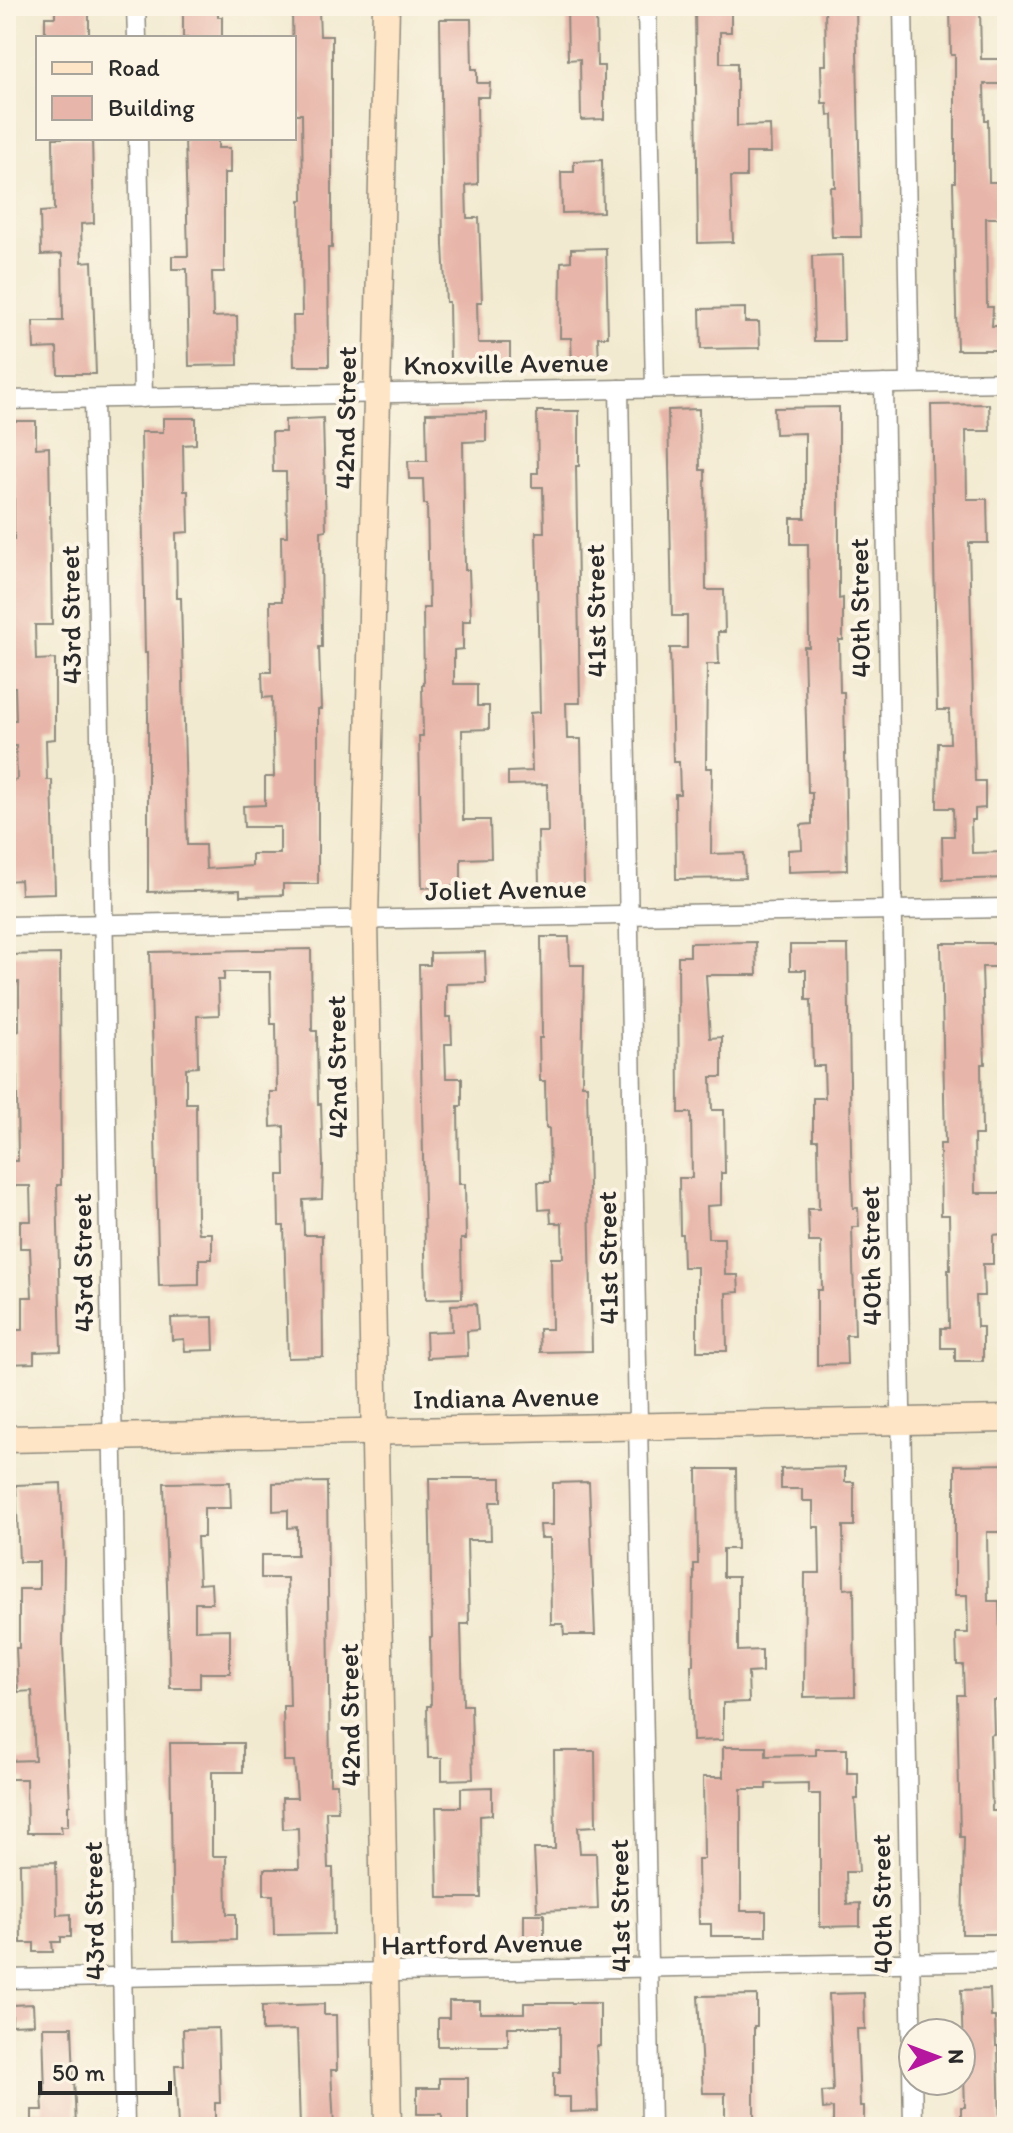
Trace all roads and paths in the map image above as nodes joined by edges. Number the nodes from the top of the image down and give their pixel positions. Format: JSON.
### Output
{"nodes":[{"id":1,"x":136,"y":6,"type":"edge"},
{"id":2,"x":386,"y":6,"type":"edge"},
{"id":3,"x":647,"y":6,"type":"edge"},
{"id":4,"x":903,"y":6,"type":"edge"},
{"id":5,"x":137,"y":36,"type":"edge"},
{"id":6,"x":138,"y":140,"type":"edge"},
{"id":7,"x":1007,"y":382,"type":"edge"},
{"id":8,"x":910,"y":383,"type":"junction"},
{"id":9,"x":884,"y":384,"type":"junction"},
{"id":10,"x":655,"y":388,"type":"junction"},
{"id":11,"x":619,"y":389,"type":"junction"},
{"id":12,"x":377,"y":393,"type":"junction"},
{"id":13,"x":143,"y":398,"type":"junction"},
{"id":14,"x":94,"y":399,"type":"junction"},
{"id":15,"x":6,"y":400,"type":"edge"},
{"id":16,"x":1007,"y":908,"type":"edge"},
{"id":17,"x":892,"y":910,"type":"junction"},
{"id":18,"x":629,"y":915,"type":"junction"},
{"id":19,"x":365,"y":919,"type":"junction"},
{"id":20,"x":103,"y":924,"type":"junction"},
{"id":21,"x":6,"y":926,"type":"edge"},
{"id":22,"x":1007,"y":1419,"type":"edge"},
{"id":23,"x":900,"y":1421,"type":"junction"},
{"id":24,"x":638,"y":1426,"type":"junction"},
{"id":25,"x":376,"y":1432,"type":"junction"},
{"id":26,"x":113,"y":1437,"type":"junction"},
{"id":27,"x":6,"y":1439,"type":"edge"},
{"id":28,"x":1007,"y":1961,"type":"edge"},
{"id":29,"x":910,"y":1963,"type":"junction"},
{"id":30,"x":648,"y":1968,"type":"junction"},
{"id":31,"x":385,"y":1973,"type":"junction"},
{"id":32,"x":122,"y":1977,"type":"junction"},
{"id":33,"x":6,"y":1979,"type":"edge"},
{"id":34,"x":125,"y":2127,"type":"edge"},
{"id":35,"x":388,"y":2127,"type":"edge"},
{"id":36,"x":651,"y":2127,"type":"edge"},
{"id":37,"x":913,"y":2127,"type":"edge"}],
"edges":[{"from":1,"to":5,"type":"street"},
{"from":2,"to":12,"type":"street","name":"42nd Street"},
{"from":3,"to":10,"type":"street"},
{"from":4,"to":8,"type":"street"},
{"from":6,"to":13,"type":"street"},
{"from":7,"to":8,"type":"street","name":"Knoxville Avenue"},
{"from":8,"to":9,"type":"street","name":"Knoxville Avenue"},
{"from":9,"to":10,"type":"street","name":"Knoxville Avenue"},
{"from":9,"to":17,"type":"street","name":"40th Street"},
{"from":10,"to":11,"type":"street","name":"Knoxville Avenue"},
{"from":11,"to":12,"type":"street","name":"Knoxville Avenue"},
{"from":11,"to":18,"type":"street","name":"41st Street"},
{"from":12,"to":13,"type":"street","name":"Knoxville Avenue"},
{"from":12,"to":19,"type":"street","name":"42nd Street"},
{"from":13,"to":14,"type":"street","name":"Knoxville Avenue"},
{"from":14,"to":15,"type":"street","name":"Knoxville Avenue"},
{"from":14,"to":20,"type":"street","name":"43rd Street"},
{"from":16,"to":17,"type":"street","name":"Joliet Avenue"},
{"from":17,"to":18,"type":"street","name":"Joliet Avenue"},
{"from":17,"to":23,"type":"street","name":"40th Street"},
{"from":18,"to":19,"type":"street","name":"Joliet Avenue"},
{"from":18,"to":24,"type":"street","name":"41st Street"},
{"from":19,"to":20,"type":"street","name":"Joliet Avenue"},
{"from":19,"to":25,"type":"street","name":"42nd Street"},
{"from":20,"to":21,"type":"street","name":"Joliet Avenue"},
{"from":20,"to":26,"type":"street","name":"43rd Street"},
{"from":22,"to":23,"type":"street","name":"Indiana Avenue"},
{"from":23,"to":24,"type":"street","name":"Indiana Avenue"},
{"from":23,"to":29,"type":"street","name":"40th Street"},
{"from":24,"to":25,"type":"street","name":"Indiana Avenue"},
{"from":24,"to":30,"type":"street","name":"41st Street"},
{"from":25,"to":26,"type":"street","name":"Indiana Avenue"},
{"from":25,"to":31,"type":"street","name":"42nd Street"},
{"from":26,"to":27,"type":"street","name":"Indiana Avenue"},
{"from":26,"to":32,"type":"street","name":"43rd Street"},
{"from":28,"to":29,"type":"street","name":"Hartford Avenue"},
{"from":29,"to":30,"type":"street","name":"Hartford Avenue"},
{"from":29,"to":37,"type":"street","name":"40th Street"},
{"from":30,"to":31,"type":"street","name":"Hartford Avenue"},
{"from":30,"to":36,"type":"street","name":"41st Street"},
{"from":31,"to":32,"type":"street","name":"Hartford Avenue"},
{"from":31,"to":35,"type":"street","name":"42nd Street"},
{"from":32,"to":33,"type":"street","name":"Hartford Avenue"},
{"from":32,"to":34,"type":"street","name":"43rd Street"}]}
